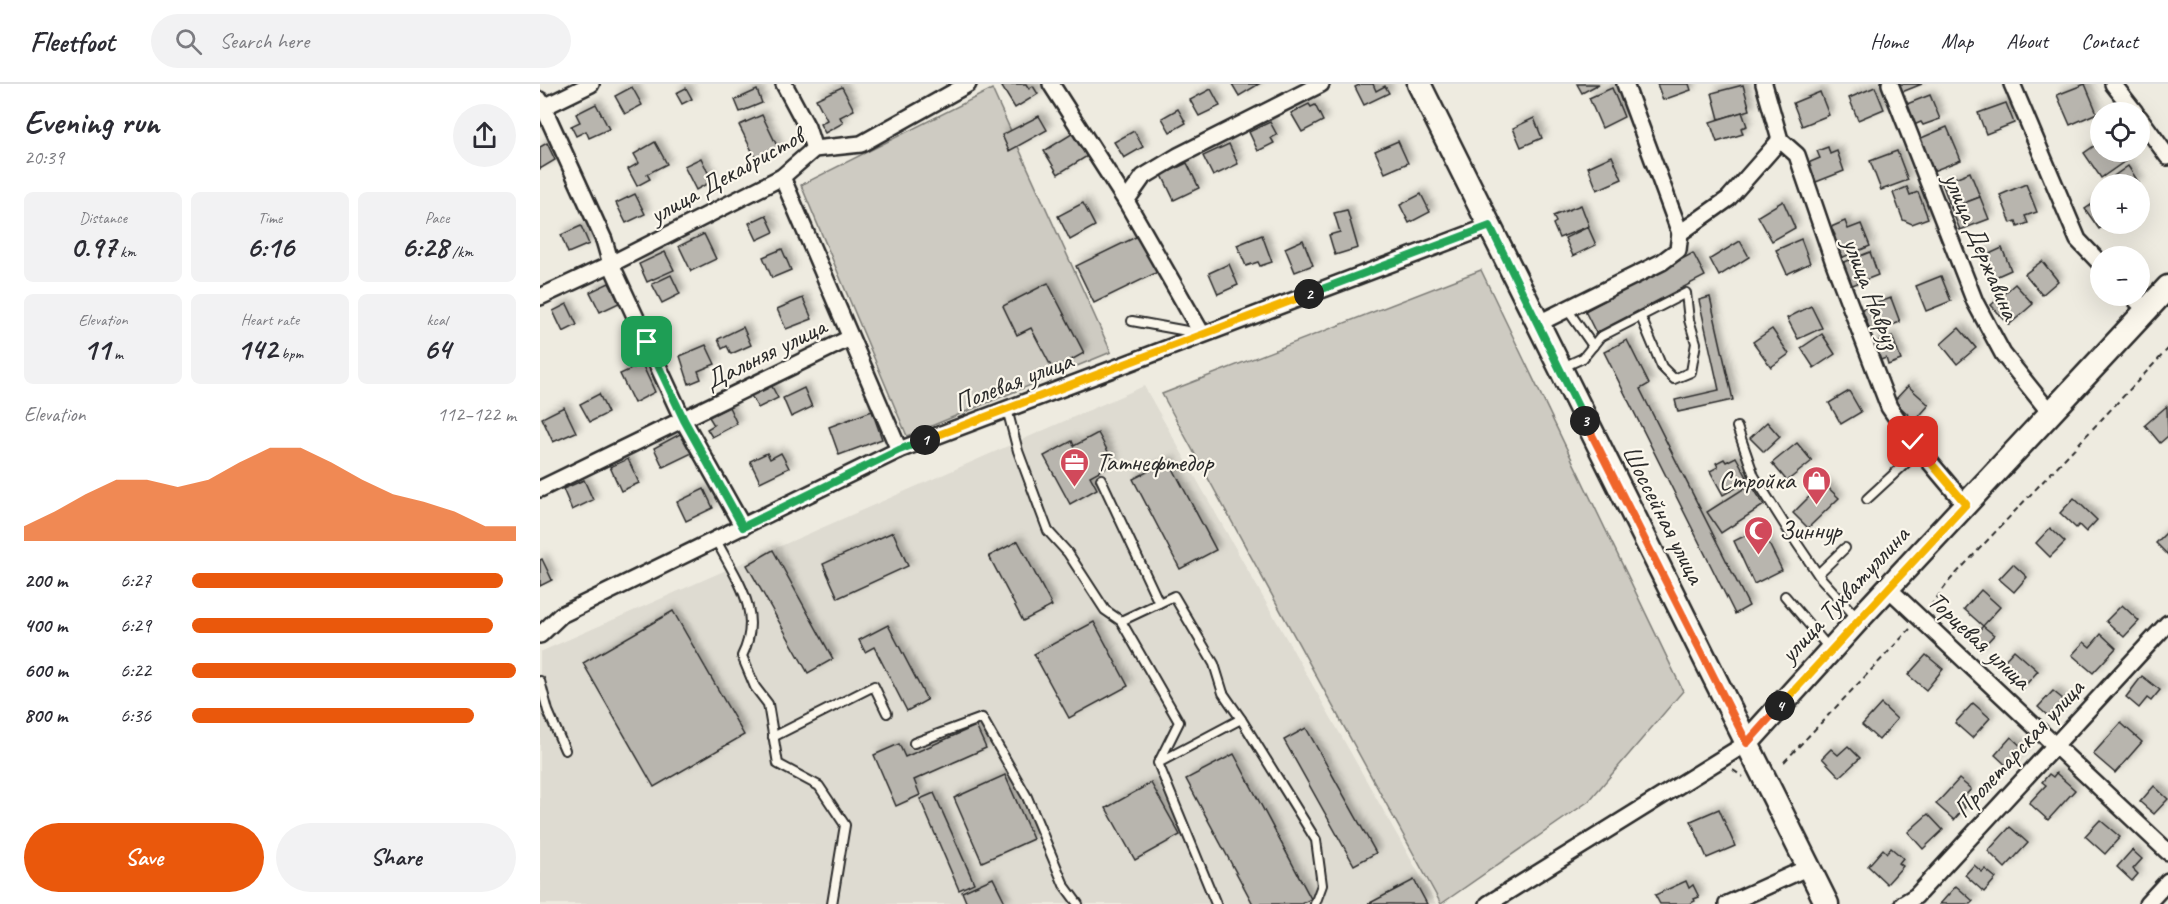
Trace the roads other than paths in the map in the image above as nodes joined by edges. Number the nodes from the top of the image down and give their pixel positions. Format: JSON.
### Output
{"nodes":[{"id":1,"x":591,"y":84,"type":"edge"},
{"id":2,"x":784,"y":84,"type":"edge"},
{"id":3,"x":968,"y":84,"type":"edge"},
{"id":4,"x":1051,"y":84,"type":"edge"},
{"id":5,"x":1322,"y":84,"type":"edge"},
{"id":6,"x":1419,"y":84,"type":"edge"},
{"id":7,"x":1625,"y":84,"type":"edge"},
{"id":8,"x":1764,"y":84,"type":"edge"},
{"id":9,"x":1890,"y":84,"type":"edge"},
{"id":10,"x":2012,"y":84,"type":"edge"},
{"id":11,"x":2113,"y":84,"type":"edge"},
{"id":12,"x":2127,"y":102,"type":"edge"},
{"id":13,"x":541,"y":106,"type":"edge"},
{"id":14,"x":2150,"y":132,"type":"edge"},
{"id":15,"x":1780,"y":140,"type":"junction"},
{"id":16,"x":814,"y":149,"type":"junction"},
{"id":17,"x":2168,"y":156,"type":"edge"},
{"id":18,"x":782,"y":177,"type":"junction"},
{"id":19,"x":1126,"y":201,"type":"junction"},
{"id":20,"x":1490,"y":226,"type":"junction"},
{"id":21,"x":1680,"y":233,"type":"junction"},
{"id":22,"x":2090,"y":253,"type":"edge"},
{"id":23,"x":610,"y":264,"type":"junction"},
{"id":24,"x":2168,"y":287,"type":"edge"},
{"id":25,"x":540,"y":297,"type":"edge"},
{"id":26,"x":2150,"y":297,"type":"edge"},
{"id":27,"x":2137,"y":306,"type":"edge"},
{"id":28,"x":1567,"y":309,"type":"junction"},
{"id":29,"x":1641,"y":316,"type":"junction"},
{"id":30,"x":1132,"y":321,"type":"dead end"},
{"id":31,"x":1537,"y":324,"type":"junction"},
{"id":32,"x":1202,"y":334,"type":"junction"},
{"id":33,"x":850,"y":338,"type":"junction"},
{"id":34,"x":1593,"y":346,"type":"junction"},
{"id":35,"x":1559,"y":369,"type":"junction"},
{"id":36,"x":1007,"y":409,"type":"junction"},
{"id":37,"x":2051,"y":414,"type":"junction"},
{"id":38,"x":684,"y":420,"type":"junction"},
{"id":39,"x":1737,"y":427,"type":"dead end"},
{"id":40,"x":899,"y":450,"type":"junction"},
{"id":41,"x":1920,"y":450,"type":"junction"},
{"id":42,"x":1101,"y":479,"type":"dead end"},
{"id":43,"x":540,"y":489,"type":"edge"},
{"id":44,"x":1867,"y":499,"type":"dead end"},
{"id":45,"x":1966,"y":504,"type":"junction"},
{"id":46,"x":743,"y":527,"type":"junction"},
{"id":47,"x":716,"y":540,"type":"junction"},
{"id":48,"x":1845,"y":548,"type":"dead end"},
{"id":49,"x":1818,"y":574,"type":"junction"},
{"id":50,"x":1888,"y":588,"type":"junction"},
{"id":51,"x":1785,"y":596,"type":"dead end"},
{"id":52,"x":1159,"y":603,"type":"junction"},
{"id":53,"x":1858,"y":619,"type":"junction"},
{"id":54,"x":1121,"y":621,"type":"junction"},
{"id":55,"x":2168,"y":623,"type":"edge"},
{"id":56,"x":540,"y":635,"type":"edge"},
{"id":57,"x":1831,"y":650,"type":"junction"},
{"id":58,"x":540,"y":681,"type":"edge"},
{"id":59,"x":887,"y":713,"type":"dead end"},
{"id":60,"x":1241,"y":719,"type":"junction"},
{"id":61,"x":773,"y":737,"type":"junction"},
{"id":62,"x":914,"y":743,"type":"dead end"},
{"id":63,"x":1747,"y":743,"type":"junction"},
{"id":64,"x":2055,"y":743,"type":"junction"},
{"id":65,"x":565,"y":750,"type":"dead end"},
{"id":66,"x":1158,"y":763,"type":"junction"},
{"id":67,"x":2168,"y":852,"type":"edge"},
{"id":68,"x":1809,"y":867,"type":"junction"},
{"id":69,"x":2168,"y":881,"type":"edge"},
{"id":70,"x":831,"y":904,"type":"edge"},
{"id":71,"x":1078,"y":904,"type":"edge"},
{"id":72,"x":1215,"y":904,"type":"edge"},
{"id":73,"x":1315,"y":904,"type":"edge"},
{"id":74,"x":1488,"y":904,"type":"edge"},
{"id":75,"x":1727,"y":904,"type":"edge"},
{"id":76,"x":1827,"y":904,"type":"edge"},
{"id":77,"x":1903,"y":904,"type":"edge"},
{"id":78,"x":2147,"y":904,"type":"edge"}],
"edges":[{"from":1,"to":13,"type":"street"},
{"from":2,"to":16,"type":"street"},
{"from":3,"to":16,"type":"street","name":"улица Декабристов"},
{"from":4,"to":19,"type":"street"},
{"from":5,"to":19,"type":"street"},
{"from":6,"to":20,"type":"main road","name":"Шоссейная улица"},
{"from":7,"to":21,"type":"street"},
{"from":8,"to":15,"type":"street","name":"улица Навруз"},
{"from":9,"to":37,"type":"street","name":"улица Державина"},
{"from":10,"to":22,"type":"street"},
{"from":11,"to":12,"type":"street"},
{"from":13,"to":23,"type":"street"},
{"from":14,"to":17,"type":"street"},
{"from":15,"to":21,"type":"street"},
{"from":15,"to":41,"type":"street","name":"улица Навруз"},
{"from":16,"to":18,"type":"street","name":"улица Декабристов"},
{"from":18,"to":23,"type":"street","name":"улица Декабристов"},
{"from":18,"to":33,"type":"street","name":"Дальняя улица"},
{"from":19,"to":32,"type":"street"},
{"from":20,"to":31,"type":"main road","name":"Шоссейная улица"},
{"from":20,"to":32,"type":"street","name":"Полевая улица"},
{"from":21,"to":28,"type":"street"},
{"from":23,"to":25,"type":"street","name":"улица Декабристов"},
{"from":23,"to":38,"type":"street"},
{"from":24,"to":26,"type":"main road","name":"улица Тухватуллина"},
{"from":27,"to":37,"type":"main road","name":"улица Тухватуллина"},
{"from":28,"to":31,"type":"street"},
{"from":28,"to":34,"type":"lane"},
{"from":29,"to":29,"type":"lane"},
{"from":29,"to":34,"type":"lane"},
{"from":30,"to":32,"type":"lane"},
{"from":31,"to":35,"type":"main road","name":"Шоссейная улица"},
{"from":32,"to":36,"type":"street","name":"Полевая улица"},
{"from":33,"to":38,"type":"street","name":"Дальняя улица"},
{"from":33,"to":40,"type":"street","name":"Дальняя улица"},
{"from":34,"to":35,"type":"lane"},
{"from":35,"to":63,"type":"main road","name":"Шоссейная улица"},
{"from":36,"to":40,"type":"street","name":"Полевая улица"},
{"from":36,"to":54,"type":"lane"},
{"from":37,"to":45,"type":"main road","name":"улица Тухватуллина"},
{"from":38,"to":43,"type":"street","name":"Дальняя улица"},
{"from":38,"to":46,"type":"street"},
{"from":39,"to":49,"type":"lane"},
{"from":40,"to":46,"type":"street","name":"Полевая улица"},
{"from":41,"to":44,"type":"lane"},
{"from":41,"to":45,"type":"street","name":"улица Навруз"},
{"from":42,"to":52,"type":"lane"},
{"from":45,"to":50,"type":"main road","name":"улица Тухватуллина"},
{"from":46,"to":47,"type":"street","name":"Полевая улица"},
{"from":47,"to":56,"type":"street","name":"Полевая улица"},
{"from":47,"to":61,"type":"lane"},
{"from":48,"to":49,"type":"lane"},
{"from":49,"to":53,"type":"lane"},
{"from":50,"to":53,"type":"main road","name":"улица Тухватуллина"},
{"from":50,"to":64,"type":"street","name":"Торцевая улица"},
{"from":51,"to":57,"type":"lane"},
{"from":52,"to":54,"type":"lane"},
{"from":52,"to":60,"type":"lane"},
{"from":53,"to":57,"type":"main road","name":"улица Тухватуллина"},
{"from":54,"to":66,"type":"lane"},
{"from":55,"to":64,"type":"street","name":"Пролетарская улица"},
{"from":57,"to":63,"type":"main road","name":"улица Тухватуллина"},
{"from":58,"to":65,"type":"lane"},
{"from":59,"to":61,"type":"lane"},
{"from":60,"to":66,"type":"lane"},
{"from":60,"to":73,"type":"lane"},
{"from":61,"to":70,"type":"lane"},
{"from":62,"to":71,"type":"lane"},
{"from":63,"to":68,"type":"main road","name":"Шоссейная улица"},
{"from":63,"to":74,"type":"street","name":"улица Тухватуллина"},
{"from":64,"to":67,"type":"street","name":"Торцевая улица"},
{"from":64,"to":77,"type":"street","name":"Пролетарская улица"},
{"from":66,"to":72,"type":"lane"},
{"from":68,"to":75,"type":"street"},
{"from":68,"to":76,"type":"main road","name":"Шоссейная улица"},
{"from":69,"to":78,"type":"street"}]}
